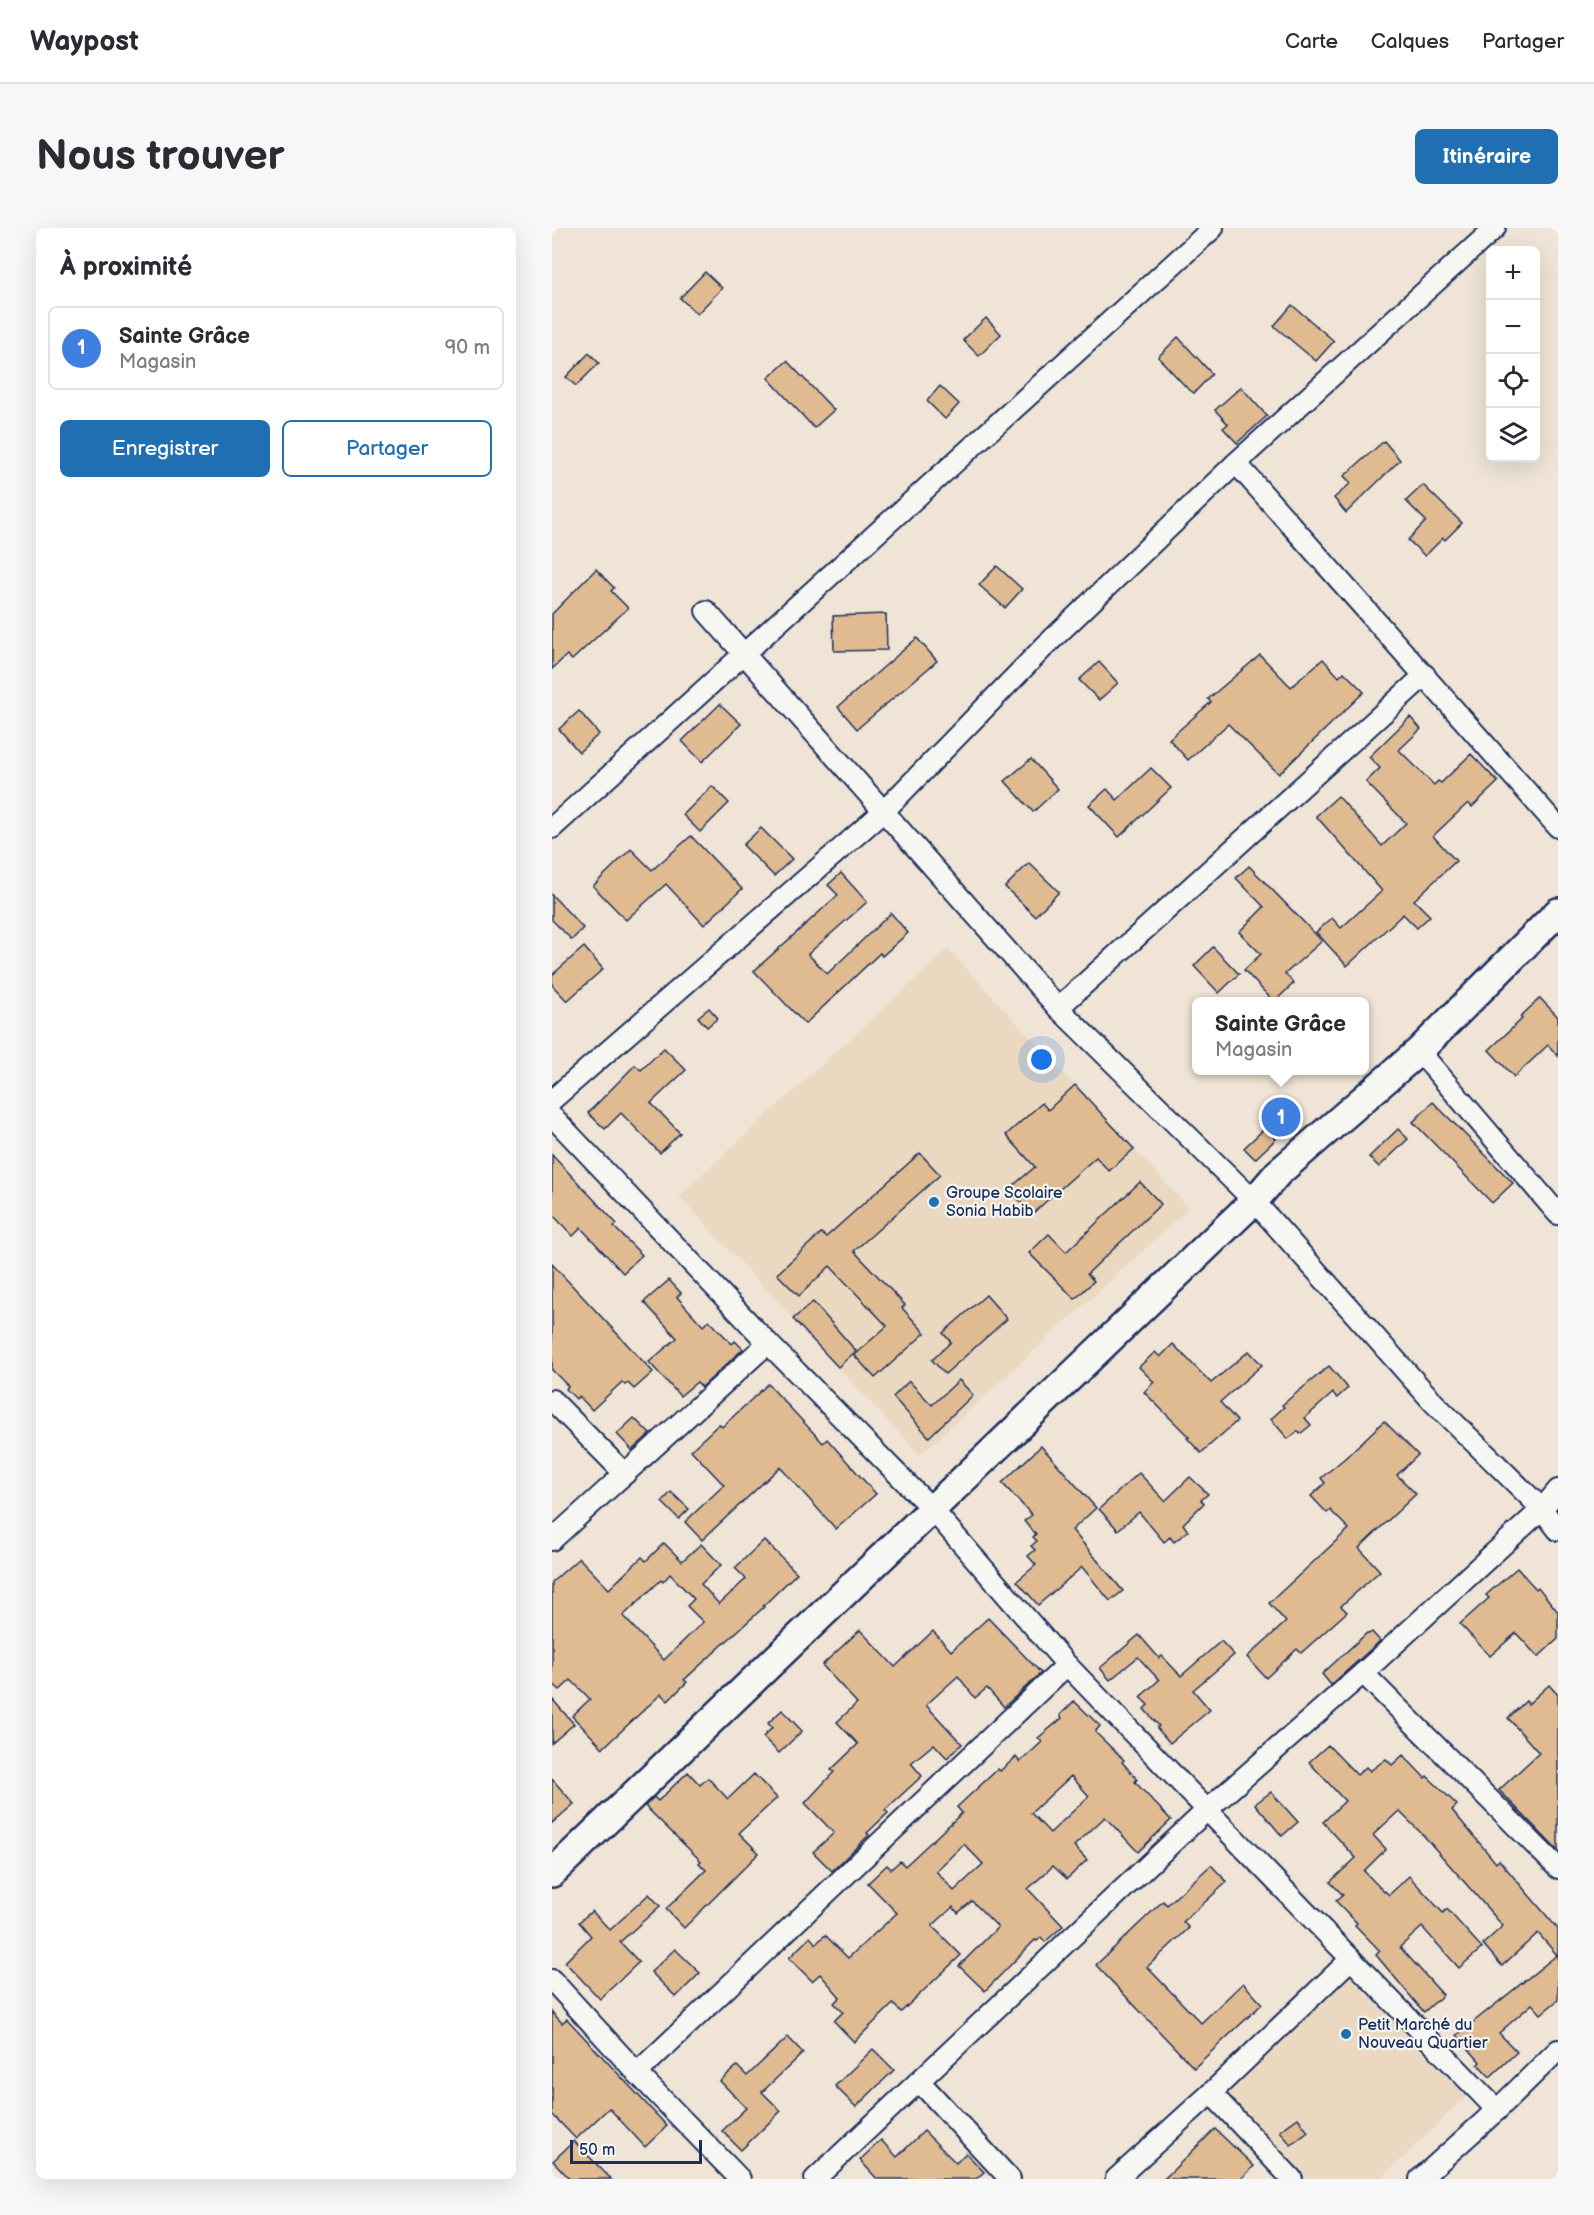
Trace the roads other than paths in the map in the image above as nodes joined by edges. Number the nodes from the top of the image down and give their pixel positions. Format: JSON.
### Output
{"nodes":[{"id":1,"x":1213,"y":228,"type":"edge"},
{"id":2,"x":1495,"y":228,"type":"edge"},
{"id":3,"x":1236,"y":463,"type":"junction"},
{"id":4,"x":706,"y":611,"type":"dead end"},
{"id":5,"x":745,"y":655,"type":"junction"},
{"id":6,"x":1425,"y":675,"type":"junction"},
{"id":7,"x":884,"y":810,"type":"junction"},
{"id":8,"x":1558,"y":827,"type":"edge"},
{"id":9,"x":552,"y":828,"type":"edge"},
{"id":10,"x":1558,"y":912,"type":"edge"},
{"id":11,"x":1058,"y":1008,"type":"junction"},
{"id":12,"x":1419,"y":1051,"type":"junction"},
{"id":13,"x":552,"y":1100,"type":"edge"},
{"id":14,"x":552,"y":1116,"type":"edge"},
{"id":15,"x":1254,"y":1202,"type":"junction"},
{"id":16,"x":1558,"y":1214,"type":"edge"},
{"id":17,"x":768,"y":1343,"type":"junction"},
{"id":18,"x":552,"y":1400,"type":"edge"},
{"id":19,"x":625,"y":1474,"type":"junction"},
{"id":20,"x":1558,"y":1490,"type":"edge"},
{"id":21,"x":932,"y":1509,"type":"junction"},
{"id":22,"x":1542,"y":1509,"type":"junction"},
{"id":23,"x":1558,"y":1530,"type":"edge"},
{"id":24,"x":552,"y":1540,"type":"edge"},
{"id":25,"x":1067,"y":1665,"type":"junction"},
{"id":26,"x":1363,"y":1673,"type":"junction"},
{"id":27,"x":1208,"y":1809,"type":"junction"},
{"id":28,"x":1558,"y":1868,"type":"edge"},
{"id":29,"x":552,"y":1873,"type":"edge"},
{"id":30,"x":1351,"y":1959,"type":"junction"},
{"id":31,"x":552,"y":1980,"type":"edge"},
{"id":32,"x":1558,"y":2050,"type":"edge"},
{"id":33,"x":637,"y":2073,"type":"junction"},
{"id":34,"x":919,"y":2081,"type":"junction"},
{"id":35,"x":1211,"y":2093,"type":"junction"},
{"id":36,"x":1497,"y":2110,"type":"junction"},
{"id":37,"x":740,"y":2179,"type":"edge"},
{"id":38,"x":815,"y":2179,"type":"edge"},
{"id":39,"x":1010,"y":2179,"type":"edge"},
{"id":40,"x":1116,"y":2179,"type":"edge"},
{"id":41,"x":1292,"y":2179,"type":"edge"},
{"id":42,"x":1420,"y":2179,"type":"edge"}],
"edges":[{"from":1,"to":5,"type":"street"},
{"from":2,"to":3,"type":"street"},
{"from":3,"to":6,"type":"street"},
{"from":3,"to":7,"type":"street"},
{"from":4,"to":5,"type":"street"},
{"from":5,"to":7,"type":"street"},
{"from":5,"to":9,"type":"street"},
{"from":6,"to":8,"type":"street"},
{"from":6,"to":11,"type":"street"},
{"from":7,"to":11,"type":"street"},
{"from":7,"to":13,"type":"street"},
{"from":10,"to":12,"type":"street"},
{"from":11,"to":15,"type":"street"},
{"from":12,"to":15,"type":"street"},
{"from":12,"to":16,"type":"street"},
{"from":14,"to":17,"type":"street"},
{"from":15,"to":21,"type":"street"},
{"from":15,"to":22,"type":"street"},
{"from":17,"to":19,"type":"street"},
{"from":17,"to":21,"type":"street"},
{"from":18,"to":19,"type":"street"},
{"from":19,"to":24,"type":"street"},
{"from":20,"to":22,"type":"street"},
{"from":21,"to":25,"type":"street"},
{"from":21,"to":29,"type":"street"},
{"from":22,"to":23,"type":"street"},
{"from":22,"to":26,"type":"street"},
{"from":25,"to":27,"type":"street"},
{"from":25,"to":33,"type":"street"},
{"from":26,"to":27,"type":"street"},
{"from":26,"to":28,"type":"street"},
{"from":27,"to":30,"type":"street"},
{"from":27,"to":34,"type":"street"},
{"from":30,"to":35,"type":"street"},
{"from":30,"to":36,"type":"street"},
{"from":31,"to":33,"type":"street"},
{"from":32,"to":36,"type":"street"},
{"from":33,"to":37,"type":"street"},
{"from":34,"to":38,"type":"street"},
{"from":34,"to":39,"type":"street"},
{"from":35,"to":40,"type":"street"},
{"from":35,"to":41,"type":"street"},
{"from":36,"to":42,"type":"street"}]}
